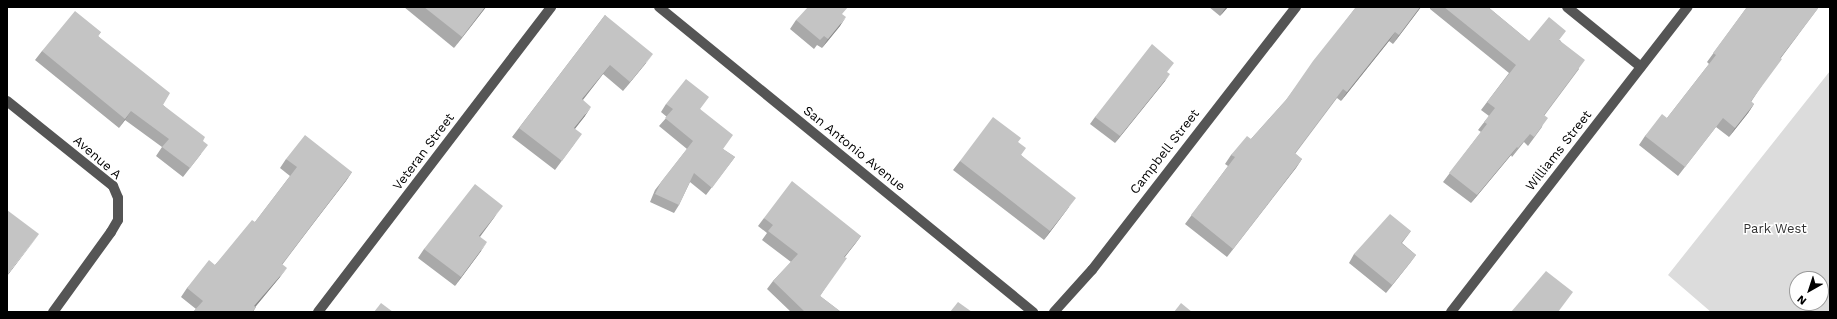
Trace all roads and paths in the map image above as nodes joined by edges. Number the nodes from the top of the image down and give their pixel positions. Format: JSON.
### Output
{"nodes":[{"id":1,"x":551,"y":7,"type":"edge"},
{"id":2,"x":659,"y":7,"type":"edge"},
{"id":3,"x":1296,"y":7,"type":"edge"},
{"id":4,"x":1567,"y":7,"type":"edge"},
{"id":5,"x":1688,"y":7,"type":"edge"},
{"id":6,"x":1641,"y":67,"type":"junction"},
{"id":7,"x":7,"y":101,"type":"edge"},
{"id":8,"x":53,"y":312,"type":"edge"},
{"id":9,"x":318,"y":312,"type":"edge"},
{"id":10,"x":1033,"y":312,"type":"edge"},
{"id":11,"x":1054,"y":312,"type":"edge"},
{"id":12,"x":1451,"y":312,"type":"edge"}],
"edges":[{"from":1,"to":9,"type":"street","name":"Veteran Street"},
{"from":2,"to":10,"type":"street","name":"San Antonio Avenue"},
{"from":3,"to":11,"type":"street","name":"Campbell Street"},
{"from":4,"to":6,"type":"street"},
{"from":5,"to":6,"type":"street","name":"Williams Street"},
{"from":6,"to":12,"type":"street","name":"Williams Street"},
{"from":7,"to":8,"type":"street","name":"Avenue A"}]}
